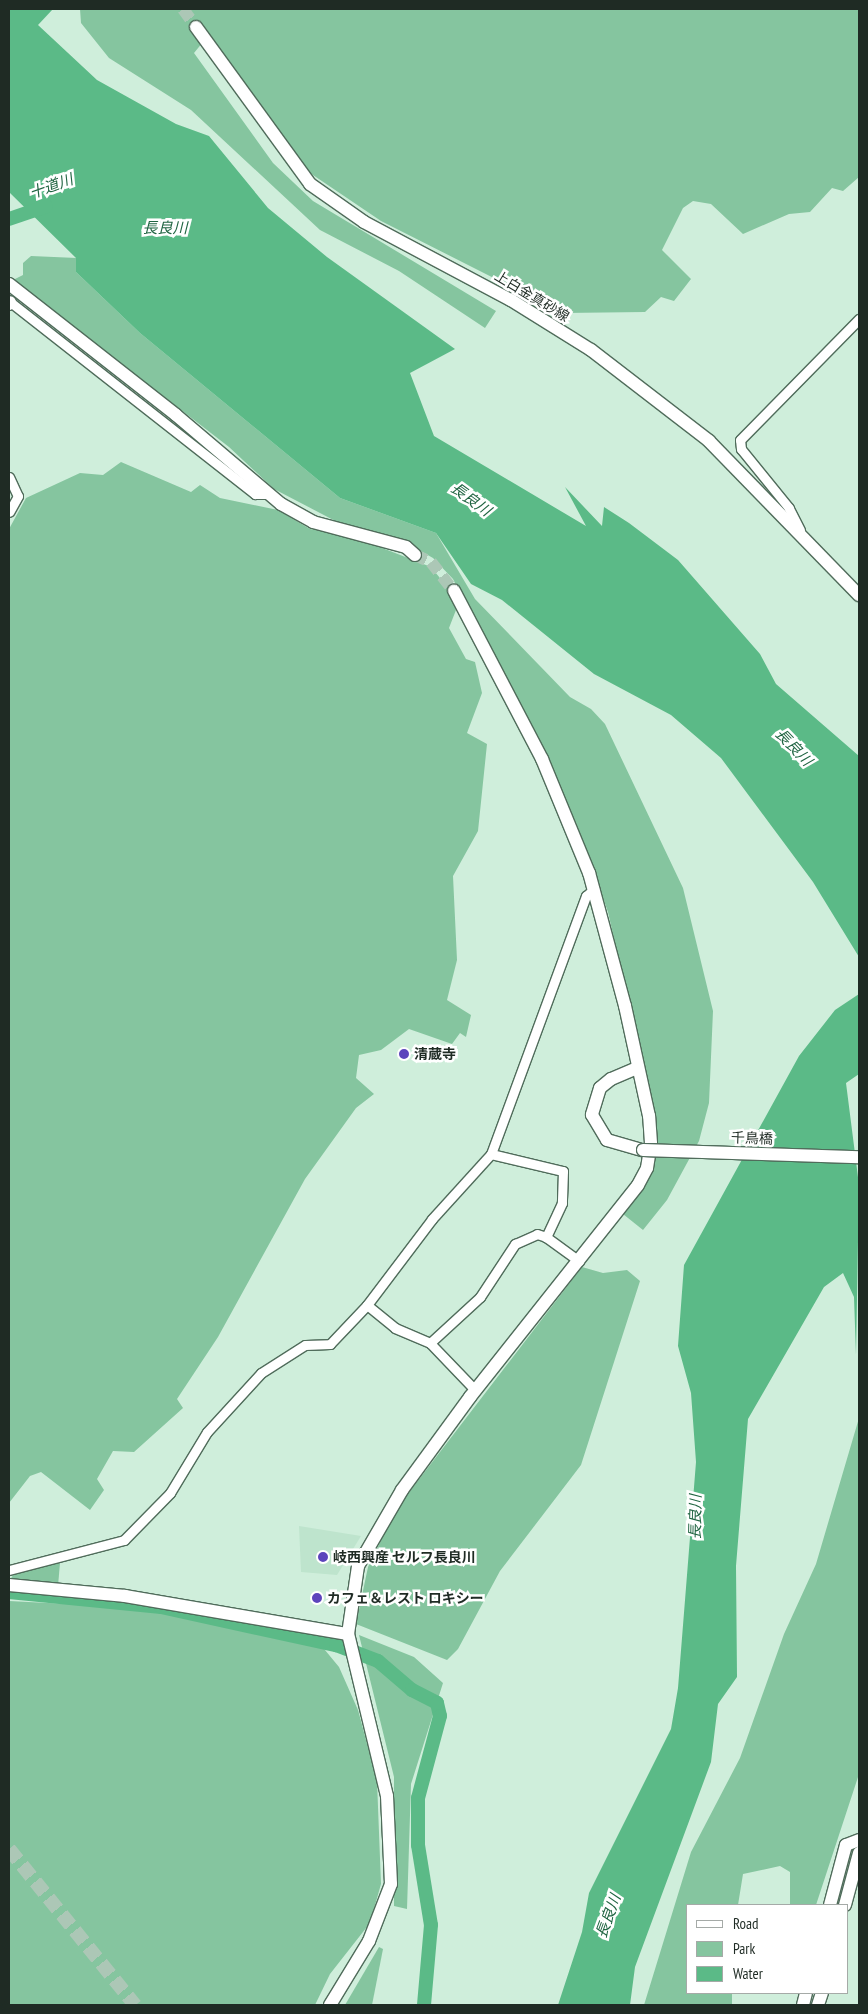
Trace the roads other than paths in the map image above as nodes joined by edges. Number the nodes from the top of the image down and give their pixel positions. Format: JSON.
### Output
{"nodes":[{"id":1,"x":196,"y":26,"type":"tunnel mouth"},
{"id":2,"x":9,"y":284,"type":"edge"},
{"id":3,"x":9,"y":302,"type":"edge"},
{"id":4,"x":859,"y":319,"type":"edge"},
{"id":5,"x":9,"y":477,"type":"edge"},
{"id":6,"x":270,"y":494,"type":"junction"},
{"id":7,"x":9,"y":512,"type":"edge"},
{"id":8,"x":804,"y":539,"type":"junction"},
{"id":9,"x":415,"y":555,"type":"tunnel mouth"},
{"id":10,"x":454,"y":591,"type":"tunnel mouth"},
{"id":11,"x":859,"y":595,"type":"edge"},
{"id":12,"x":594,"y":889,"type":"junction"},
{"id":13,"x":638,"y":1068,"type":"junction"},
{"id":14,"x":491,"y":1154,"type":"junction"},
{"id":15,"x":859,"y":1156,"type":"edge"},
{"id":16,"x":546,"y":1236,"type":"junction"},
{"id":17,"x":579,"y":1261,"type":"junction"},
{"id":18,"x":367,"y":1305,"type":"junction"},
{"id":19,"x":430,"y":1343,"type":"junction"},
{"id":20,"x":475,"y":1390,"type":"junction"},
{"id":21,"x":9,"y":1570,"type":"edge"},
{"id":22,"x":9,"y":1585,"type":"edge"},
{"id":23,"x":348,"y":1634,"type":"junction"},
{"id":24,"x":859,"y":1840,"type":"edge"},
{"id":25,"x":859,"y":1853,"type":"edge"},
{"id":26,"x":830,"y":1904,"type":"edge"},
{"id":27,"x":845,"y":1904,"type":"edge"},
{"id":28,"x":330,"y":2005,"type":"edge"}],
"edges":[{"from":1,"to":8,"type":"street","name":"上白金真砂線"},
{"from":2,"to":6,"type":"street"},
{"from":3,"to":6,"type":"street"},
{"from":4,"to":8,"type":"street"},
{"from":5,"to":7,"type":"street"},
{"from":6,"to":9,"type":"street"},
{"from":8,"to":11,"type":"street","name":"上白金真砂線"},
{"from":10,"to":12,"type":"street"},
{"from":12,"to":13,"type":"street"},
{"from":12,"to":14,"type":"street"},
{"from":13,"to":15,"type":"street","name":"千鳥橋","bridge":true},
{"from":13,"to":17,"type":"street"},
{"from":14,"to":16,"type":"street"},
{"from":14,"to":18,"type":"street"},
{"from":16,"to":17,"type":"street"},
{"from":16,"to":19,"type":"street"},
{"from":17,"to":20,"type":"street"},
{"from":18,"to":19,"type":"street"},
{"from":18,"to":21,"type":"street"},
{"from":19,"to":20,"type":"street"},
{"from":20,"to":23,"type":"street"},
{"from":22,"to":23,"type":"street"},
{"from":23,"to":28,"type":"street"},
{"from":24,"to":26,"type":"street"},
{"from":25,"to":27,"type":"street"}]}
